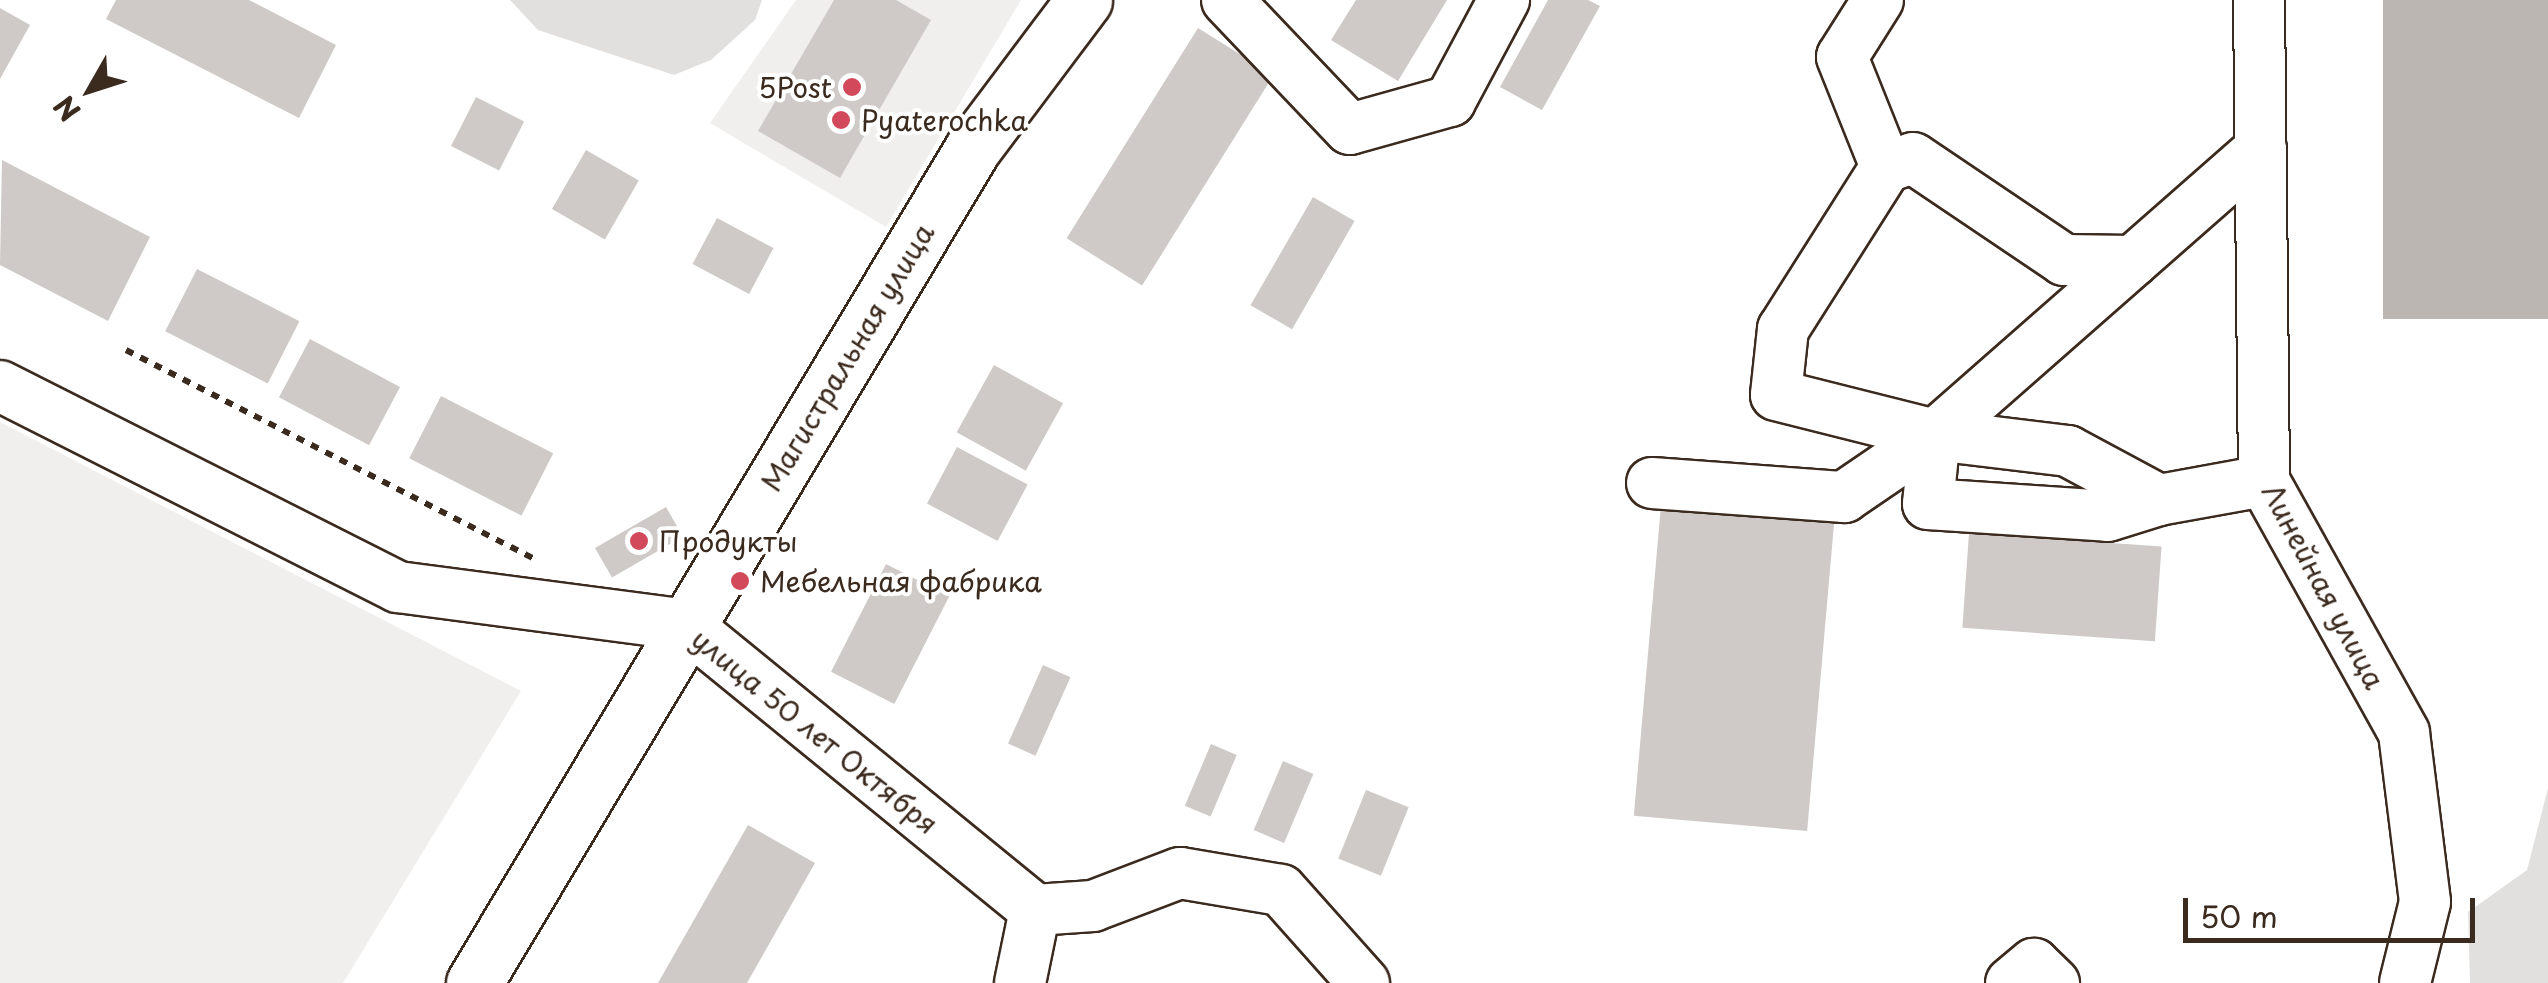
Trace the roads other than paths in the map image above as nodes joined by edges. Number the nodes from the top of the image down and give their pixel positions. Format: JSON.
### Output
{"nodes":[{"id":1,"x":1084,"y":0,"type":"edge"},
{"id":2,"x":1227,"y":0,"type":"edge"},
{"id":3,"x":1504,"y":0,"type":"edge"},
{"id":4,"x":1878,"y":0,"type":"edge"},
{"id":5,"x":2259,"y":0,"type":"edge"},
{"id":6,"x":2261,"y":149,"type":"junction"},
{"id":7,"x":1886,"y":167,"type":"junction"},
{"id":8,"x":2133,"y":261,"type":"junction"},
{"id":9,"x":0,"y":386,"type":"edge"},
{"id":10,"x":1935,"y":436,"type":"junction"},
{"id":11,"x":2264,"y":481,"type":"junction"},
{"id":12,"x":1652,"y":483,"type":"dead end"},
{"id":13,"x":2159,"y":500,"type":"junction"},
{"id":14,"x":686,"y":625,"type":"junction"},
{"id":15,"x":1035,"y":910,"type":"junction"},
{"id":16,"x":474,"y":983,"type":"edge"},
{"id":17,"x":1020,"y":983,"type":"edge"},
{"id":18,"x":1364,"y":983,"type":"edge"},
{"id":19,"x":2011,"y":983,"type":"edge"},
{"id":20,"x":2054,"y":983,"type":"edge"},
{"id":21,"x":2406,"y":983,"type":"edge"}],
"edges":[{"from":1,"to":14,"type":"main road","name":"Магистральная улица"},
{"from":2,"to":3,"type":"street"},
{"from":4,"to":7,"type":"street"},
{"from":5,"to":6,"type":"street","name":"Линейная улица"},
{"from":6,"to":8,"type":"street"},
{"from":6,"to":11,"type":"street","name":"Линейная улица"},
{"from":7,"to":8,"type":"street"},
{"from":7,"to":10,"type":"street"},
{"from":8,"to":10,"type":"street"},
{"from":9,"to":14,"type":"street","name":"улица 50 лет Октября"},
{"from":10,"to":12,"type":"street"},
{"from":10,"to":13,"type":"street"},
{"from":10,"to":13,"type":"street"},
{"from":11,"to":13,"type":"street"},
{"from":11,"to":21,"type":"street","name":"Линейная улица"},
{"from":14,"to":15,"type":"street","name":"улица 50 лет Октября"},
{"from":14,"to":16,"type":"main road","name":"Магистральная улица"},
{"from":15,"to":17,"type":"street"},
{"from":15,"to":18,"type":"street"},
{"from":19,"to":20,"type":"street"}]}
